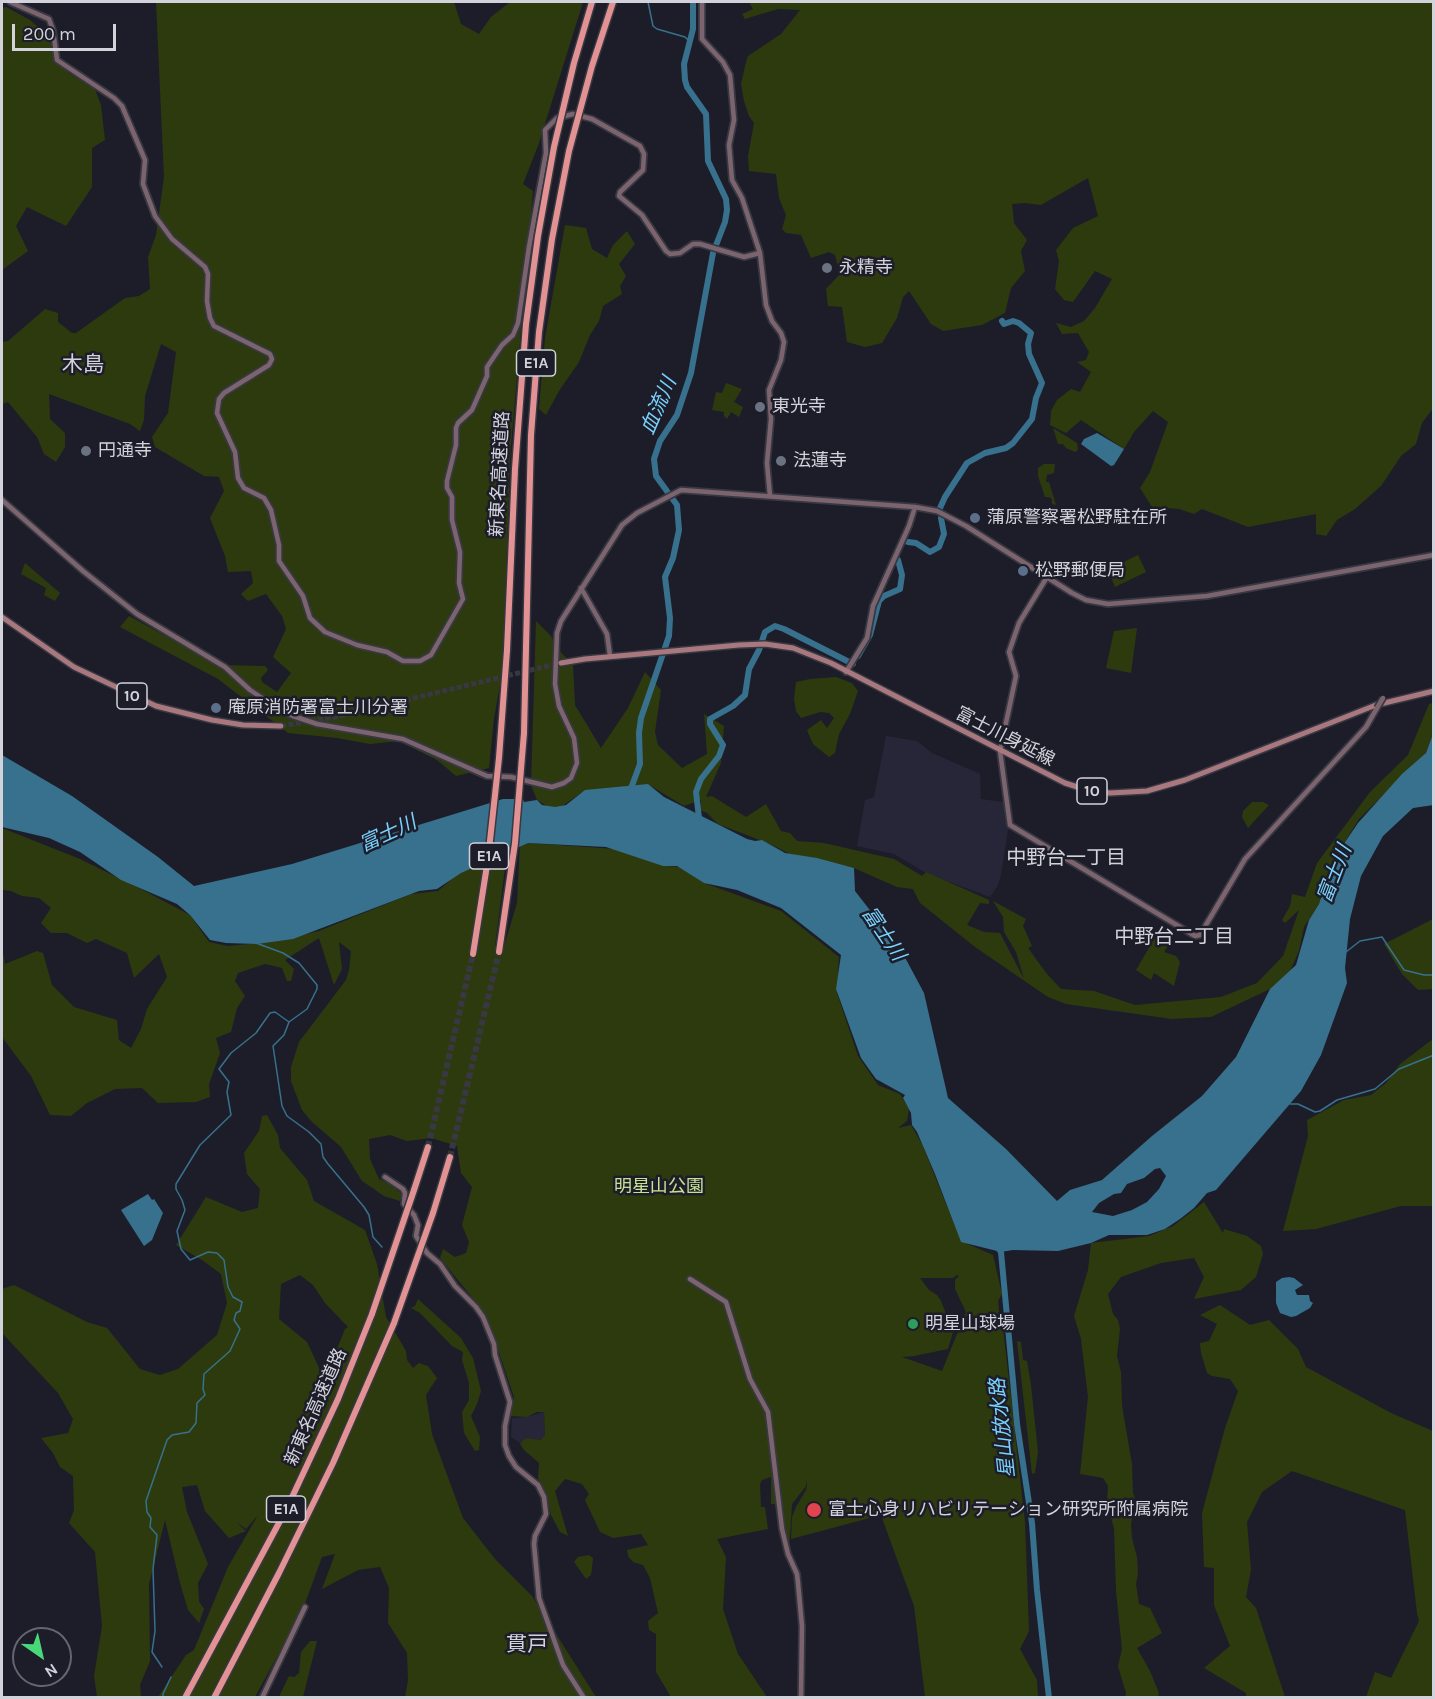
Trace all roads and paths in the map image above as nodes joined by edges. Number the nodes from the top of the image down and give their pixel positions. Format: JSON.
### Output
{"nodes":[{"id":1,"x":10,"y":2,"type":"edge"},
{"id":2,"x":592,"y":2,"type":"edge"},
{"id":3,"x":613,"y":2,"type":"edge"},
{"id":4,"x":702,"y":2,"type":"edge"},
{"id":5,"x":760,"y":253,"type":"junction"},
{"id":6,"x":770,"y":496,"type":"junction"},
{"id":7,"x":2,"y":500,"type":"edge"},
{"id":8,"x":915,"y":507,"type":"junction"},
{"id":9,"x":1434,"y":555,"type":"edge"},
{"id":10,"x":1047,"y":577,"type":"junction"},
{"id":11,"x":581,"y":588,"type":"junction"},
{"id":12,"x":2,"y":617,"type":"edge"},
{"id":13,"x":610,"y":656,"type":"junction"},
{"id":14,"x":561,"y":663,"type":"tunnel mouth"},
{"id":15,"x":847,"y":670,"type":"junction"},
{"id":16,"x":1434,"y":691,"type":"edge"},
{"id":17,"x":1383,"y":698,"type":"dead end"},
{"id":18,"x":281,"y":726,"type":"tunnel mouth"},
{"id":19,"x":1000,"y":751,"type":"junction"},
{"id":20,"x":499,"y":952,"type":"tunnel mouth"},
{"id":21,"x":473,"y":954,"type":"tunnel mouth"},
{"id":22,"x":428,"y":1147,"type":"tunnel mouth"},
{"id":23,"x":450,"y":1157,"type":"tunnel mouth"},
{"id":24,"x":385,"y":1177,"type":"dead end"},
{"id":25,"x":690,"y":1279,"type":"dead end"},
{"id":26,"x":305,"y":1607,"type":"dead end"},
{"id":27,"x":185,"y":1698,"type":"edge"},
{"id":28,"x":214,"y":1698,"type":"edge"},
{"id":29,"x":262,"y":1698,"type":"edge"},
{"id":30,"x":584,"y":1698,"type":"edge"},
{"id":31,"x":801,"y":1698,"type":"edge"}],
"edges":[{"from":1,"to":5,"type":"street"},
{"from":2,"to":21,"type":"highway","name":"新東名高速道路","number":"E1A","bridge":true},
{"from":3,"to":20,"type":"highway","name":"新東名高速道路","number":"E1A","bridge":true},
{"from":4,"to":5,"type":"street"},
{"from":5,"to":6,"type":"street"},
{"from":6,"to":8,"type":"street"},
{"from":6,"to":11,"type":"street"},
{"from":7,"to":11,"type":"street"},
{"from":8,"to":10,"type":"street"},
{"from":8,"to":15,"type":"street"},
{"from":9,"to":10,"type":"street"},
{"from":10,"to":19,"type":"street"},
{"from":11,"to":13,"type":"street"},
{"from":12,"to":18,"type":"main road","number":"10"},
{"from":13,"to":14,"type":"main road","name":"富士川身延線","number":"10"},
{"from":13,"to":15,"type":"main road","name":"富士川身延線","number":"10"},
{"from":15,"to":19,"type":"main road","name":"富士川身延線","number":"10"},
{"from":16,"to":19,"type":"main road","name":"富士川身延線","number":"10"},
{"from":17,"to":19,"type":"street","bridge":true},
{"from":22,"to":27,"type":"highway","name":"新東名高速道路","number":"E1A","bridge":true},
{"from":23,"to":28,"type":"highway","number":"E1A","bridge":true},
{"from":24,"to":30,"type":"street"},
{"from":25,"to":31,"type":"street"},
{"from":26,"to":29,"type":"street"}]}
